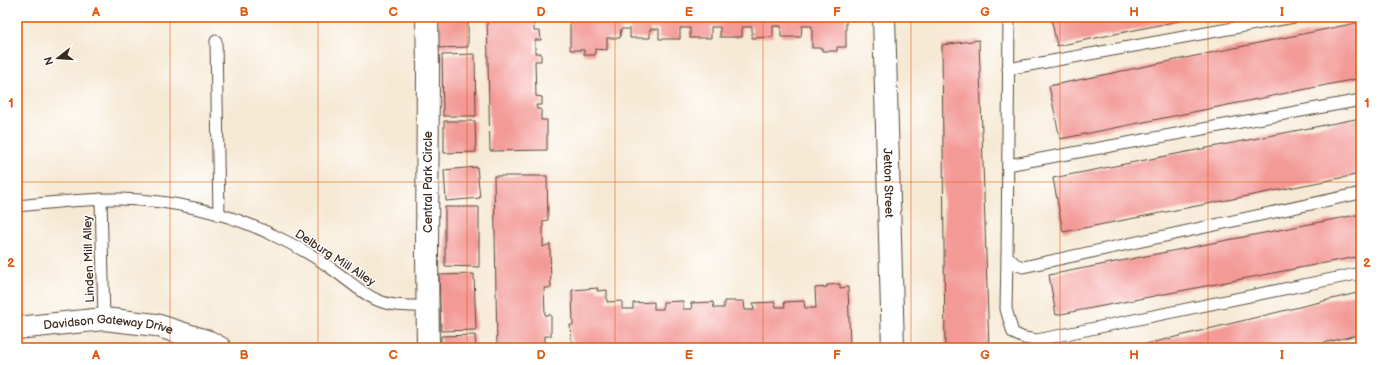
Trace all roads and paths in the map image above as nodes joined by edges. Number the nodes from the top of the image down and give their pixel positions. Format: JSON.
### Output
{"nodes":[{"id":1,"x":427,"y":17,"type":"edge"},
{"id":2,"x":884,"y":17,"type":"edge"},
{"id":3,"x":1008,"y":17,"type":"edge"},
{"id":4,"x":1294,"y":17,"type":"edge"},
{"id":5,"x":216,"y":41,"type":"dead end"},
{"id":6,"x":1008,"y":69,"type":"junction"},
{"id":7,"x":1361,"y":100,"type":"edge"},
{"id":8,"x":1008,"y":165,"type":"junction"},
{"id":9,"x":1361,"y":193,"type":"edge"},
{"id":10,"x":101,"y":199,"type":"junction"},
{"id":11,"x":17,"y":206,"type":"edge"},
{"id":12,"x":219,"y":215,"type":"junction"},
{"id":13,"x":1008,"y":256,"type":"junction"},
{"id":14,"x":1361,"y":273,"type":"edge"},
{"id":15,"x":428,"y":306,"type":"junction"},
{"id":16,"x":104,"y":319,"type":"junction"},
{"id":17,"x":17,"y":328,"type":"edge"},
{"id":18,"x":220,"y":348,"type":"edge"},
{"id":19,"x":428,"y":348,"type":"edge"},
{"id":20,"x":893,"y":348,"type":"edge"}],
"edges":[{"from":1,"to":15,"type":"street","name":"Central Park Circle"},
{"from":2,"to":20,"type":"street","name":"Jetton Street"},
{"from":3,"to":6,"type":"lane"},
{"from":4,"to":6,"type":"lane"},
{"from":5,"to":12,"type":"lane"},
{"from":6,"to":8,"type":"lane"},
{"from":7,"to":8,"type":"lane"},
{"from":8,"to":13,"type":"lane"},
{"from":9,"to":13,"type":"lane"},
{"from":10,"to":11,"type":"lane","name":"Delburg Mill Alley"},
{"from":10,"to":12,"type":"lane","name":"Delburg Mill Alley"},
{"from":10,"to":16,"type":"lane","name":"Linden Mill Alley"},
{"from":12,"to":15,"type":"lane","name":"Delburg Mill Alley"},
{"from":13,"to":14,"type":"lane"},
{"from":15,"to":19,"type":"street","name":"Central Park Circle"},
{"from":16,"to":17,"type":"street","name":"Davidson Gateway Drive"},
{"from":16,"to":18,"type":"street","name":"Davidson Gateway Drive"}]}
